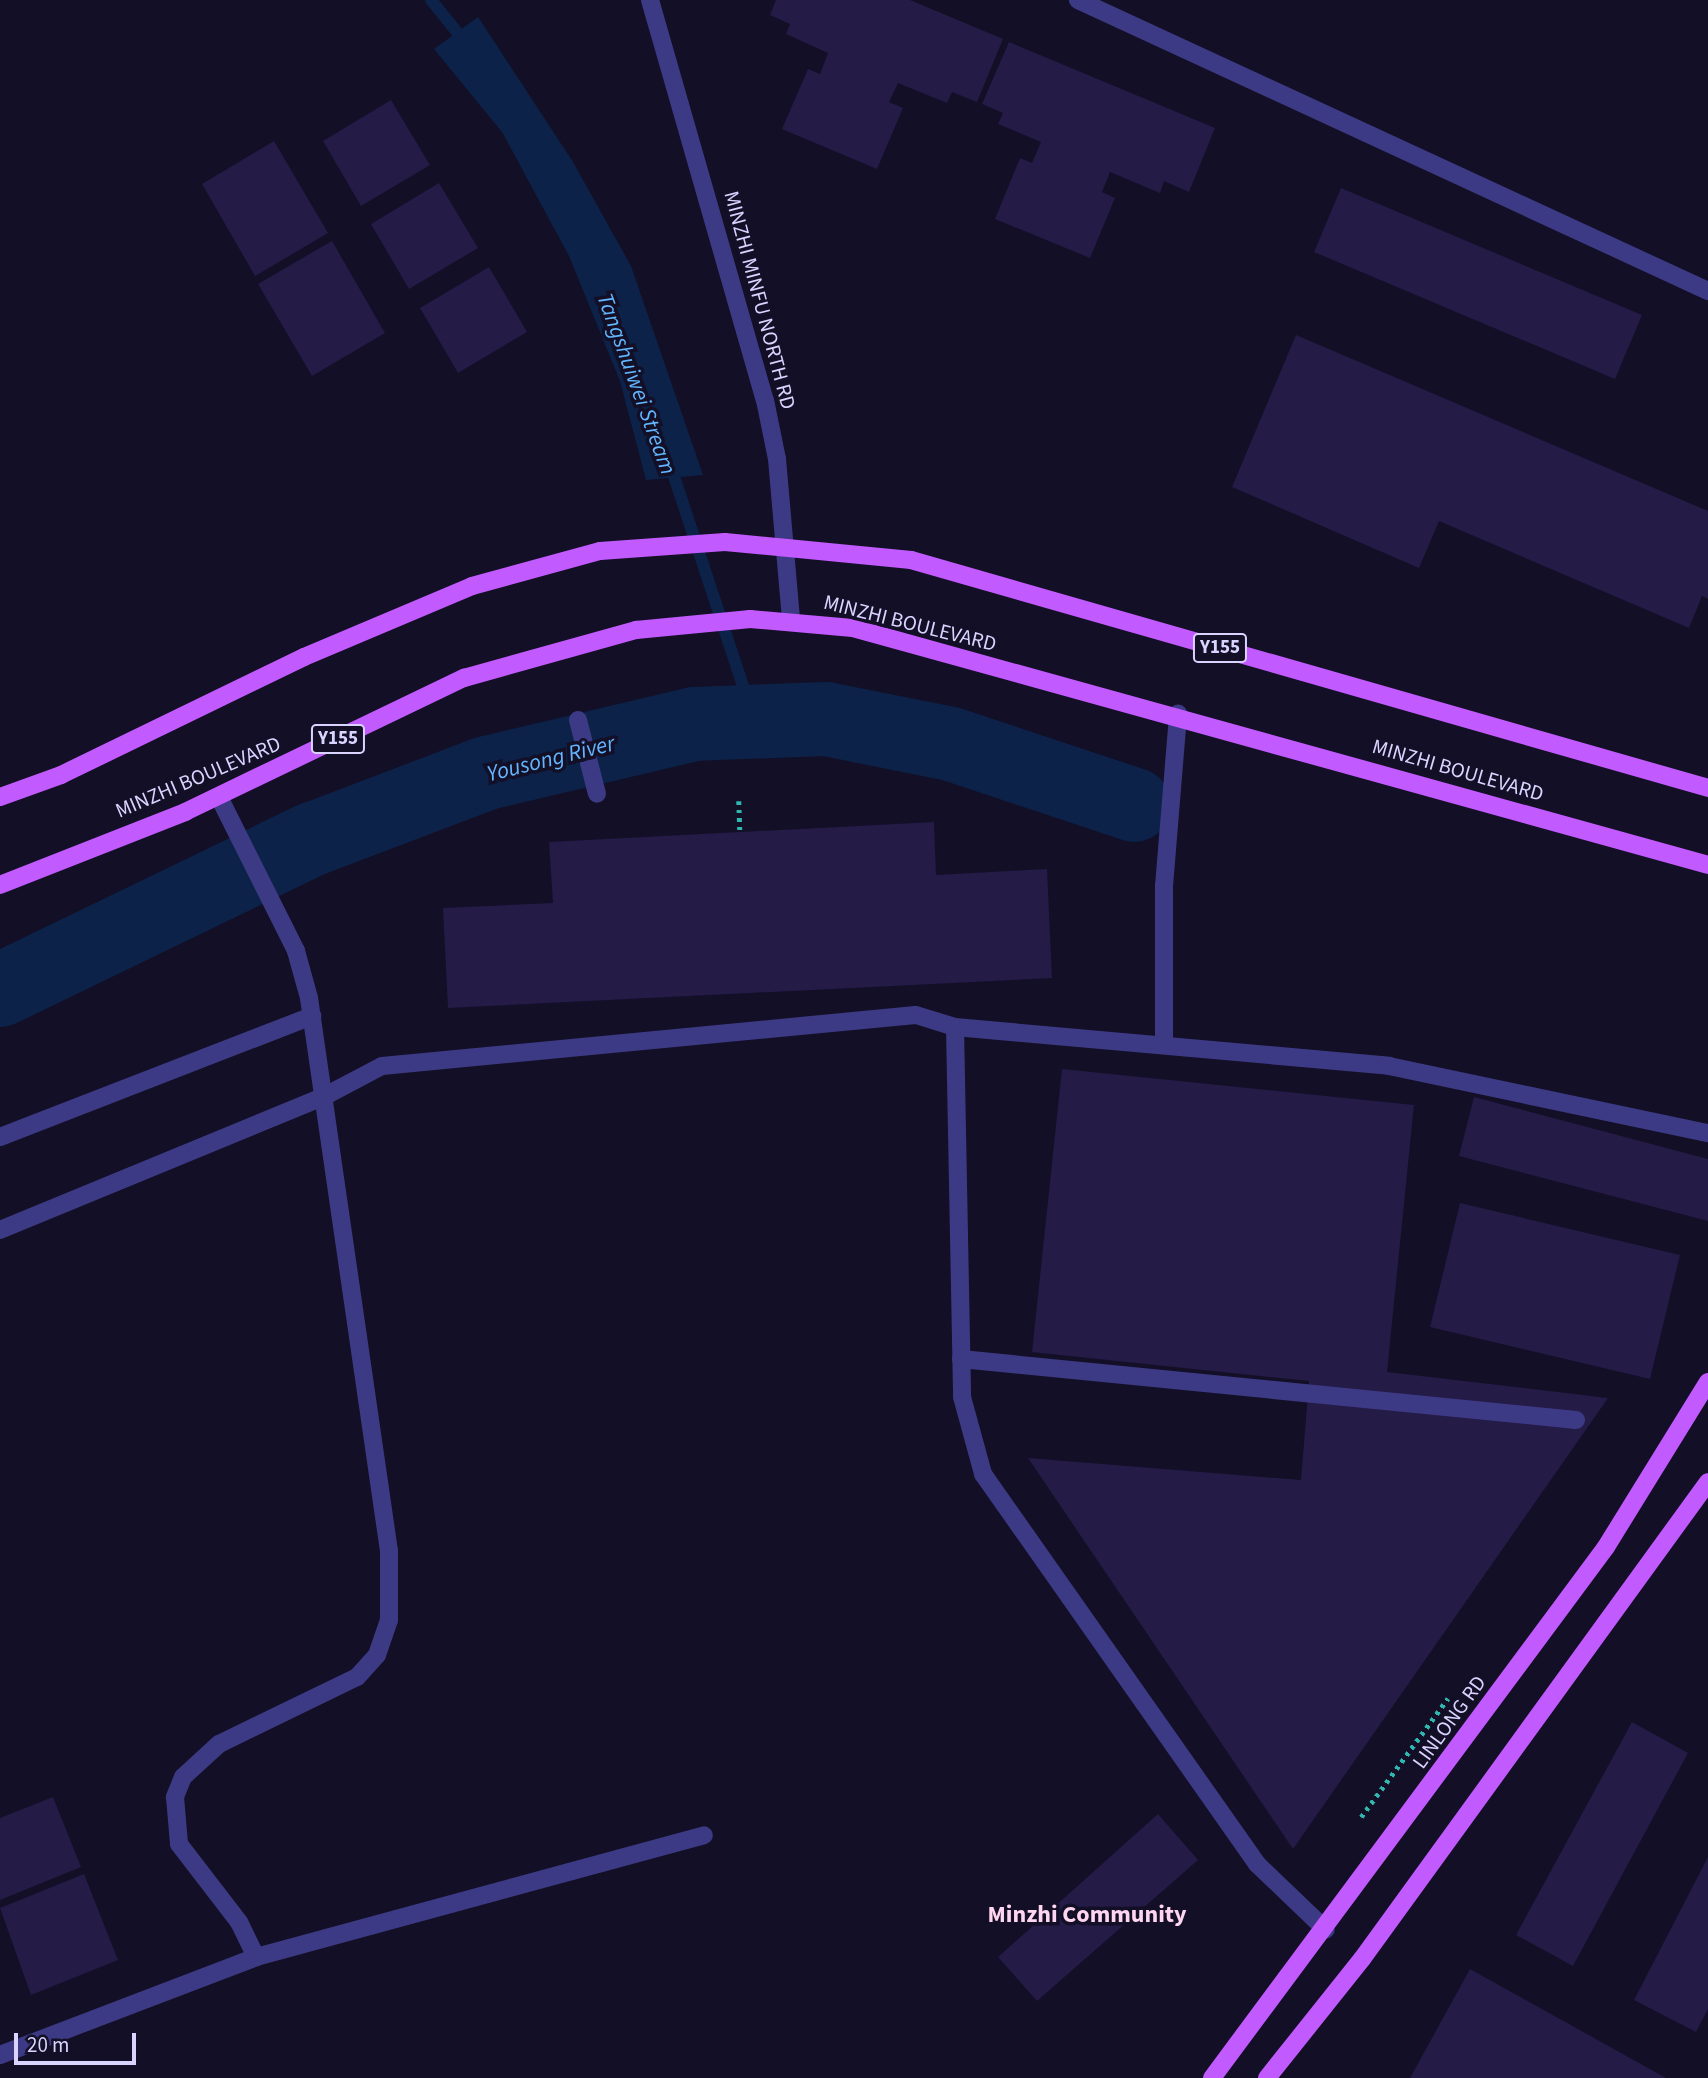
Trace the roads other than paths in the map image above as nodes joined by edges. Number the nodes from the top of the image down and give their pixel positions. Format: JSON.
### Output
{"nodes":[{"id":1,"x":650,"y":0,"type":"edge"},
{"id":2,"x":1078,"y":0,"type":"edge"},
{"id":3,"x":1708,"y":291,"type":"edge"},
{"id":4,"x":786,"y":544,"type":"junction"},
{"id":5,"x":791,"y":619,"type":"junction"},
{"id":6,"x":1178,"y":714,"type":"junction"},
{"id":7,"x":578,"y":720,"type":"dead end"},
{"id":8,"x":1708,"y":788,"type":"edge"},
{"id":9,"x":597,"y":794,"type":"dead end"},
{"id":10,"x":0,"y":797,"type":"edge"},
{"id":11,"x":219,"y":797,"type":"junction"},
{"id":12,"x":1708,"y":866,"type":"edge"},
{"id":13,"x":0,"y":885,"type":"edge"},
{"id":14,"x":312,"y":1016,"type":"junction"},
{"id":15,"x":955,"y":1027,"type":"junction"},
{"id":16,"x":1164,"y":1044,"type":"junction"},
{"id":17,"x":325,"y":1096,"type":"junction"},
{"id":18,"x":1708,"y":1133,"type":"edge"},
{"id":19,"x":0,"y":1137,"type":"edge"},
{"id":20,"x":0,"y":1230,"type":"edge"},
{"id":21,"x":961,"y":1359,"type":"junction"},
{"id":22,"x":1708,"y":1382,"type":"edge"},
{"id":23,"x":1576,"y":1420,"type":"dead end"},
{"id":24,"x":1708,"y":1482,"type":"edge"},
{"id":25,"x":704,"y":1835,"type":"dead end"},
{"id":26,"x":1326,"y":1930,"type":"junction"},
{"id":27,"x":256,"y":1956,"type":"junction"},
{"id":28,"x":0,"y":2055,"type":"edge"},
{"id":29,"x":1212,"y":2078,"type":"edge"},
{"id":30,"x":1267,"y":2078,"type":"edge"}],
"edges":[{"from":1,"to":4,"type":"street","name":"MINZHI MINFU NORTH RD"},
{"from":2,"to":3,"type":"street"},
{"from":4,"to":5,"type":"street","name":"MINZHI MINFU NORTH RD"},
{"from":4,"to":8,"type":"main road","number":"Y155"},
{"from":4,"to":10,"type":"main road","number":"Y155"},
{"from":5,"to":6,"type":"main road","name":"MINZHI BOULEVARD","number":"Y155"},
{"from":5,"to":11,"type":"main road","name":"MINZHI BOULEVARD","number":"Y155"},
{"from":6,"to":12,"type":"main road","name":"MINZHI BOULEVARD","number":"Y155"},
{"from":6,"to":16,"type":"street"},
{"from":7,"to":9,"type":"street"},
{"from":11,"to":13,"type":"main road","name":"MINZHI BOULEVARD","number":"Y155"},
{"from":11,"to":14,"type":"street"},
{"from":14,"to":17,"type":"street"},
{"from":14,"to":19,"type":"street"},
{"from":15,"to":16,"type":"street"},
{"from":15,"to":17,"type":"street"},
{"from":15,"to":21,"type":"street"},
{"from":16,"to":18,"type":"street"},
{"from":17,"to":20,"type":"street"},
{"from":17,"to":27,"type":"street"},
{"from":21,"to":23,"type":"street"},
{"from":21,"to":26,"type":"street"},
{"from":22,"to":26,"type":"main road","name":"LINLONG RD"},
{"from":24,"to":30,"type":"main road"},
{"from":25,"to":27,"type":"street"},
{"from":26,"to":29,"type":"main road","name":"LINLONG RD"},
{"from":27,"to":28,"type":"street"}]}
